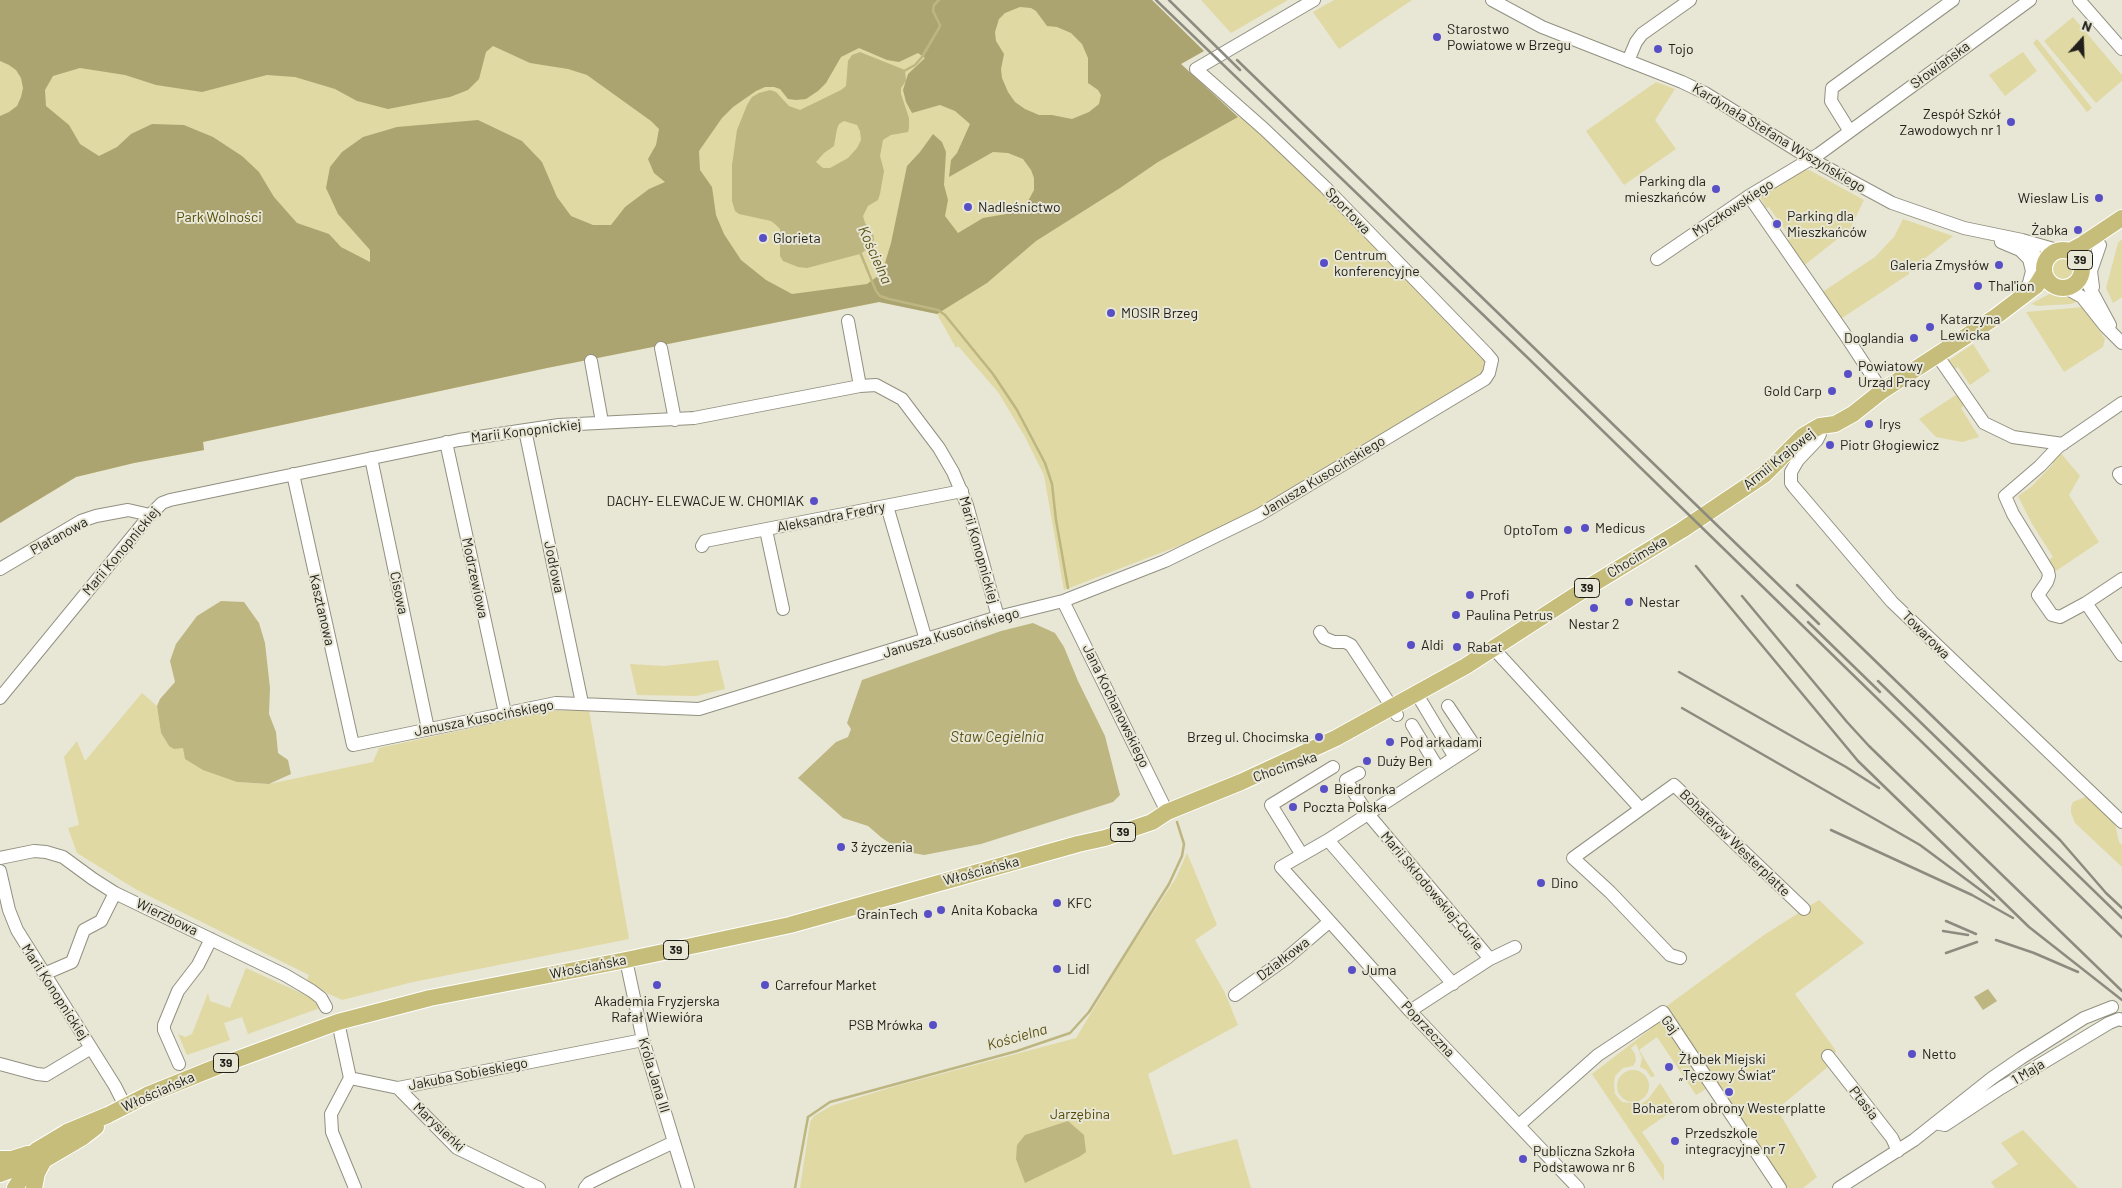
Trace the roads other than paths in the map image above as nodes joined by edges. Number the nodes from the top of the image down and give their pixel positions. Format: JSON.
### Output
{"nodes":[{"id":1,"x":1314,"y":0,"type":"edge"},
{"id":2,"x":1492,"y":0,"type":"edge"},
{"id":3,"x":1690,"y":0,"type":"edge"},
{"id":4,"x":1953,"y":0,"type":"edge"},
{"id":5,"x":2030,"y":0,"type":"edge"},
{"id":6,"x":2078,"y":0,"type":"edge"},
{"id":7,"x":2122,"y":49,"type":"edge"},
{"id":8,"x":1628,"y":61,"type":"junction"},
{"id":9,"x":1849,"y":130,"type":"junction"},
{"id":10,"x":1809,"y":158,"type":"junction"},
{"id":11,"x":1749,"y":196,"type":"junction"},
{"id":12,"x":2122,"y":218,"type":"edge"},
{"id":13,"x":2122,"y":224,"type":"edge"},
{"id":14,"x":1986,"y":234,"type":"junction"},
{"id":15,"x":2100,"y":245,"type":"junction"},
{"id":16,"x":2020,"y":250,"type":"junction"},
{"id":17,"x":2063,"y":250,"type":"junction"},
{"id":18,"x":1657,"y":259,"type":"dead end"},
{"id":19,"x":2044,"y":270,"type":"junction"},
{"id":20,"x":2082,"y":270,"type":"junction"},
{"id":21,"x":2060,"y":287,"type":"junction"},
{"id":22,"x":2020,"y":297,"type":"junction"},
{"id":23,"x":2096,"y":297,"type":"junction"},
{"id":24,"x":1994,"y":318,"type":"junction"},
{"id":25,"x":848,"y":321,"type":"dead end"},
{"id":26,"x":2113,"y":332,"type":"junction"},
{"id":27,"x":2122,"y":343,"type":"edge"},
{"id":28,"x":661,"y":348,"type":"dead end"},
{"id":29,"x":1937,"y":355,"type":"junction"},
{"id":30,"x":1492,"y":360,"type":"joint"},
{"id":31,"x":591,"y":361,"type":"dead end"},
{"id":32,"x":860,"y":386,"type":"junction"},
{"id":33,"x":1882,"y":391,"type":"junction"},
{"id":34,"x":2122,"y":404,"type":"edge"},
{"id":35,"x":675,"y":420,"type":"junction"},
{"id":36,"x":602,"y":422,"type":"junction"},
{"id":37,"x":1820,"y":426,"type":"junction"},
{"id":38,"x":526,"y":430,"type":"junction"},
{"id":39,"x":446,"y":442,"type":"junction"},
{"id":40,"x":2063,"y":444,"type":"junction"},
{"id":41,"x":371,"y":458,"type":"junction"},
{"id":42,"x":2122,"y":473,"type":"edge"},
{"id":43,"x":294,"y":474,"type":"junction"},
{"id":44,"x":2122,"y":478,"type":"edge"},
{"id":45,"x":962,"y":491,"type":"junction"},
{"id":46,"x":887,"y":506,"type":"junction"},
{"id":47,"x":150,"y":515,"type":"junction"},
{"id":48,"x":766,"y":530,"type":"junction"},
{"id":49,"x":1682,"y":530,"type":"joint"},
{"id":50,"x":702,"y":546,"type":"dead end"},
{"id":51,"x":0,"y":569,"type":"edge"},
{"id":52,"x":2122,"y":579,"type":"edge"},
{"id":53,"x":1063,"y":601,"type":"junction"},
{"id":54,"x":2086,"y":603,"type":"junction"},
{"id":55,"x":783,"y":609,"type":"dead end"},
{"id":56,"x":998,"y":617,"type":"junction"},
{"id":57,"x":1320,"y":632,"type":"dead end"},
{"id":58,"x":926,"y":640,"type":"junction"},
{"id":59,"x":1493,"y":648,"type":"junction"},
{"id":60,"x":2120,"y":649,"type":"edge"},
{"id":61,"x":1466,"y":666,"type":"junction"},
{"id":62,"x":0,"y":698,"type":"edge"},
{"id":63,"x":1421,"y":702,"type":"junction"},
{"id":64,"x":582,"y":703,"type":"junction"},
{"id":65,"x":1448,"y":706,"type":"dead end"},
{"id":66,"x":1395,"y":711,"type":"junction"},
{"id":67,"x":505,"y":713,"type":"junction"},
{"id":68,"x":1412,"y":726,"type":"dead end"},
{"id":69,"x":428,"y":729,"type":"junction"},
{"id":70,"x":353,"y":745,"type":"joint"},
{"id":71,"x":1454,"y":756,"type":"junction"},
{"id":72,"x":1333,"y":767,"type":"dead end"},
{"id":73,"x":1438,"y":768,"type":"junction"},
{"id":74,"x":1359,"y":773,"type":"dead end"},
{"id":75,"x":1242,"y":782,"type":"joint"},
{"id":76,"x":1640,"y":808,"type":"junction"},
{"id":77,"x":1166,"y":812,"type":"junction"},
{"id":78,"x":1368,"y":814,"type":"junction"},
{"id":79,"x":2122,"y":822,"type":"edge"},
{"id":80,"x":1328,"y":840,"type":"junction"},
{"id":81,"x":1302,"y":855,"type":"junction"},
{"id":82,"x":0,"y":858,"type":"edge"},
{"id":83,"x":0,"y":871,"type":"edge"},
{"id":84,"x":115,"y":893,"type":"junction"},
{"id":85,"x":1804,"y":909,"type":"dead end"},
{"id":86,"x":4,"y":913,"type":"edge"},
{"id":87,"x":1330,"y":922,"type":"junction"},
{"id":88,"x":211,"y":939,"type":"junction"},
{"id":89,"x":1515,"y":947,"type":"dead end"},
{"id":90,"x":1680,"y":958,"type":"dead end"},
{"id":91,"x":1490,"y":959,"type":"junction"},
{"id":92,"x":626,"y":960,"type":"junction"},
{"id":93,"x":44,"y":974,"type":"junction"},
{"id":94,"x":1453,"y":984,"type":"junction"},
{"id":95,"x":1235,"y":995,"type":"dead end"},
{"id":96,"x":326,"y":1007,"type":"dead end"},
{"id":97,"x":2112,"y":1007,"type":"dead end"},
{"id":98,"x":1410,"y":1011,"type":"junction"},
{"id":99,"x":2122,"y":1020,"type":"edge"},
{"id":100,"x":338,"y":1022,"type":"junction"},
{"id":101,"x":642,"y":1040,"type":"junction"},
{"id":102,"x":91,"y":1048,"type":"junction"},
{"id":103,"x":1828,"y":1056,"type":"dead end"},
{"id":104,"x":0,"y":1064,"type":"edge"},
{"id":105,"x":179,"y":1064,"type":"dead end"},
{"id":106,"x":350,"y":1078,"type":"junction"},
{"id":107,"x":398,"y":1088,"type":"junction"},
{"id":108,"x":125,"y":1106,"type":"junction"},
{"id":109,"x":1935,"y":1123,"type":"junction"},
{"id":110,"x":1519,"y":1125,"type":"junction"},
{"id":111,"x":674,"y":1142,"type":"junction"},
{"id":112,"x":1898,"y":1151,"type":"junction"},
{"id":113,"x":41,"y":1154,"type":"junction"},
{"id":114,"x":0,"y":1159,"type":"edge"},
{"id":115,"x":0,"y":1174,"type":"edge"},
{"id":116,"x":14,"y":1188,"type":"edge"},
{"id":117,"x":34,"y":1188,"type":"edge"},
{"id":118,"x":355,"y":1188,"type":"edge"},
{"id":119,"x":539,"y":1188,"type":"edge"},
{"id":120,"x":585,"y":1188,"type":"edge"},
{"id":121,"x":688,"y":1188,"type":"edge"},
{"id":122,"x":1578,"y":1188,"type":"edge"},
{"id":123,"x":1780,"y":1188,"type":"edge"},
{"id":124,"x":1839,"y":1188,"type":"edge"}],
"edges":[{"from":1,"to":30,"type":"street","name":"Sportowa"},
{"from":2,"to":8,"type":"street","name":"Kardynała Stefana Wyszyńskiego"},
{"from":3,"to":8,"type":"street"},
{"from":4,"to":9,"type":"street"},
{"from":5,"to":9,"type":"street","name":"Słowiańska"},
{"from":6,"to":7,"type":"street"},
{"from":8,"to":10,"type":"street","name":"Kardynała Stefana Wyszyńskiego"},
{"from":9,"to":10,"type":"street","name":"Słowiańska"},
{"from":10,"to":11,"type":"street","name":"Myczkowskiego"},
{"from":10,"to":14,"type":"street","name":"Kardynała Stefana Wyszyńskiego"},
{"from":11,"to":18,"type":"street","name":"Myczkowskiego"},
{"from":11,"to":33,"type":"street"},
{"from":12,"to":17,"type":"main road","number":"39"},
{"from":13,"to":15,"type":"main road","number":"39"},
{"from":14,"to":16,"type":"street","name":"Kardynała Stefana Wyszyńskiego"},
{"from":14,"to":17,"type":"street","name":"Kardynała Stefana Wyszyńskiego"},
{"from":15,"to":20,"type":"main road","number":"39"},
{"from":15,"to":23,"type":"street"},
{"from":16,"to":19,"type":"street","name":"Kardynała Stefana Wyszyńskiego"},
{"from":16,"to":22,"type":"street"},
{"from":17,"to":19,"type":"main road","number":"39"},
{"from":17,"to":20,"type":"main road","number":"39"},
{"from":19,"to":21,"type":"main road"},
{"from":19,"to":22,"type":"main road","name":"Armii Krajowej","number":"39"},
{"from":20,"to":21,"type":"main road","number":"39"},
{"from":20,"to":23,"type":"street"},
{"from":21,"to":24,"type":"main road","name":"Armii Krajowej","number":"39"},
{"from":21,"to":26,"type":"street"},
{"from":22,"to":24,"type":"main road","name":"Armii Krajowej","number":"39"},
{"from":23,"to":26,"type":"street"},
{"from":24,"to":29,"type":"main road","name":"Armii Krajowej","number":"39"},
{"from":25,"to":32,"type":"street"},
{"from":26,"to":27,"type":"street"},
{"from":28,"to":35,"type":"street"},
{"from":29,"to":33,"type":"main road","name":"Armii Krajowej","number":"39"},
{"from":29,"to":40,"type":"street"},
{"from":30,"to":53,"type":"street","name":"Janusza Kusocińskiego"},
{"from":31,"to":36,"type":"street"},
{"from":32,"to":35,"type":"street","name":"Marii Konopnickiej"},
{"from":32,"to":45,"type":"street","name":"Marii Konopnickiej"},
{"from":33,"to":37,"type":"main road","name":"Armii Krajowej","number":"39"},
{"from":34,"to":40,"type":"street"},
{"from":35,"to":36,"type":"street","name":"Marii Konopnickiej"},
{"from":36,"to":38,"type":"street","name":"Marii Konopnickiej"},
{"from":37,"to":49,"type":"main road","name":"Armii Krajowej","number":"39"},
{"from":37,"to":79,"type":"street","name":"Towarowa"},
{"from":38,"to":39,"type":"street","name":"Marii Konopnickiej"},
{"from":38,"to":64,"type":"street","name":"Jodłowa"},
{"from":39,"to":41,"type":"street","name":"Marii Konopnickiej"},
{"from":39,"to":67,"type":"street","name":"Modrzewiowa"},
{"from":40,"to":54,"type":"street"},
{"from":41,"to":43,"type":"street","name":"Marii Konopnickiej"},
{"from":41,"to":69,"type":"street","name":"Cisowa"},
{"from":42,"to":44,"type":"street"},
{"from":43,"to":47,"type":"street","name":"Marii Konopnickiej"},
{"from":43,"to":70,"type":"street","name":"Kasztanowa"},
{"from":45,"to":46,"type":"street","name":"Aleksandra Fredry"},
{"from":45,"to":56,"type":"street","name":"Marii Konopnickiej"},
{"from":46,"to":48,"type":"street","name":"Aleksandra Fredry"},
{"from":46,"to":58,"type":"street"},
{"from":47,"to":51,"type":"street","name":"Platanowa"},
{"from":47,"to":62,"type":"street","name":"Marii Konopnickiej"},
{"from":48,"to":50,"type":"street","name":"Aleksandra Fredry"},
{"from":48,"to":55,"type":"street"},
{"from":49,"to":59,"type":"main road","name":"Chocimska","number":"39"},
{"from":52,"to":54,"type":"street"},
{"from":53,"to":56,"type":"street","name":"Janusza Kusocińskiego"},
{"from":53,"to":77,"type":"street","name":"Jana Kochanowskiego"},
{"from":54,"to":60,"type":"street"},
{"from":56,"to":58,"type":"street","name":"Janusza Kusocińskiego"},
{"from":57,"to":66,"type":"street"},
{"from":58,"to":64,"type":"street","name":"Janusza Kusocińskiego"},
{"from":59,"to":61,"type":"main road","name":"Chocimska","number":"39"},
{"from":59,"to":76,"type":"street"},
{"from":61,"to":63,"type":"main road","name":"Chocimska","number":"39"},
{"from":61,"to":66,"type":"main road","name":"Chocimska","number":"39"},
{"from":63,"to":66,"type":"main road","name":"Chocimska","number":"39"},
{"from":63,"to":71,"type":"street"},
{"from":64,"to":67,"type":"street","name":"Janusza Kusocińskiego"},
{"from":65,"to":71,"type":"street"},
{"from":66,"to":75,"type":"main road","name":"Chocimska","number":"39"},
{"from":67,"to":69,"type":"street","name":"Janusza Kusocińskiego"},
{"from":68,"to":73,"type":"street"},
{"from":69,"to":70,"type":"street","name":"Janusza Kusocińskiego"},
{"from":71,"to":73,"type":"street"},
{"from":72,"to":81,"type":"street"},
{"from":73,"to":78,"type":"street"},
{"from":74,"to":78,"type":"street","name":"Marii Skłodowskiej-Curie"},
{"from":75,"to":77,"type":"main road","name":"Włościańska","number":"39"},
{"from":76,"to":85,"type":"street","name":"Bohaterów Westerplatte"},
{"from":76,"to":90,"type":"street","name":"Bohaterów Westerplatte"},
{"from":77,"to":92,"type":"main road","name":"Włościańska","number":"39"},
{"from":78,"to":80,"type":"street"},
{"from":78,"to":91,"type":"street","name":"Marii Skłodowskiej-Curie"},
{"from":80,"to":81,"type":"street"},
{"from":80,"to":94,"type":"street"},
{"from":81,"to":87,"type":"street","name":"Poprzeczna"},
{"from":82,"to":84,"type":"street","name":"Wierzbowa"},
{"from":83,"to":86,"type":"street","name":"Marii Konopnickiej"},
{"from":84,"to":88,"type":"street","name":"Wierzbowa"},
{"from":84,"to":93,"type":"street"},
{"from":86,"to":93,"type":"street","name":"Marii Konopnickiej"},
{"from":87,"to":95,"type":"street","name":"Działkowa"},
{"from":87,"to":98,"type":"street","name":"Poprzeczna"},
{"from":88,"to":96,"type":"street","name":"Wierzbowa"},
{"from":88,"to":105,"type":"street"},
{"from":89,"to":91,"type":"street"},
{"from":91,"to":94,"type":"street"},
{"from":92,"to":100,"type":"main road","name":"Włościańska","number":"39"},
{"from":92,"to":101,"type":"street","name":"Króla Jana III"},
{"from":93,"to":102,"type":"street","name":"Marii Konopnickiej"},
{"from":94,"to":98,"type":"street"},
{"from":97,"to":109,"type":"street","name":"1 Maja"},
{"from":98,"to":110,"type":"street","name":"Poprzeczna"},
{"from":99,"to":109,"type":"street","name":"1 Maja"},
{"from":100,"to":106,"type":"street"},
{"from":100,"to":108,"type":"main road","name":"Włościańska","number":"39"},
{"from":101,"to":107,"type":"street","name":"Jakuba Sobieskiego"},
{"from":101,"to":111,"type":"street","name":"Króla Jana III"},
{"from":102,"to":104,"type":"street"},
{"from":102,"to":108,"type":"street","name":"Marii Konopnickiej"},
{"from":103,"to":112,"type":"street","name":"Ptasia"},
{"from":106,"to":107,"type":"street","name":"Jakuba Sobieskiego"},
{"from":106,"to":118,"type":"street"},
{"from":107,"to":119,"type":"street","name":"Marysieńki"},
{"from":108,"to":113,"type":"main road","name":"Włościańska","number":"39"},
{"from":109,"to":112,"type":"street","name":"1 Maja"},
{"from":110,"to":122,"type":"street","name":"Poprzeczna"},
{"from":110,"to":123,"type":"street","name":"Gaj"},
{"from":111,"to":120,"type":"street"},
{"from":111,"to":121,"type":"street","name":"Króla Jana III"},
{"from":112,"to":124,"type":"street","name":"1 Maja"},
{"from":113,"to":114,"type":"main road"},
{"from":113,"to":115,"type":"main road","name":"Włościańska","number":"39"},
{"from":113,"to":116,"type":"main road","name":"Włościańska","number":"39"},
{"from":113,"to":117,"type":"main road"},
{"from":115,"to":116,"type":"main road","number":"39"}]}
